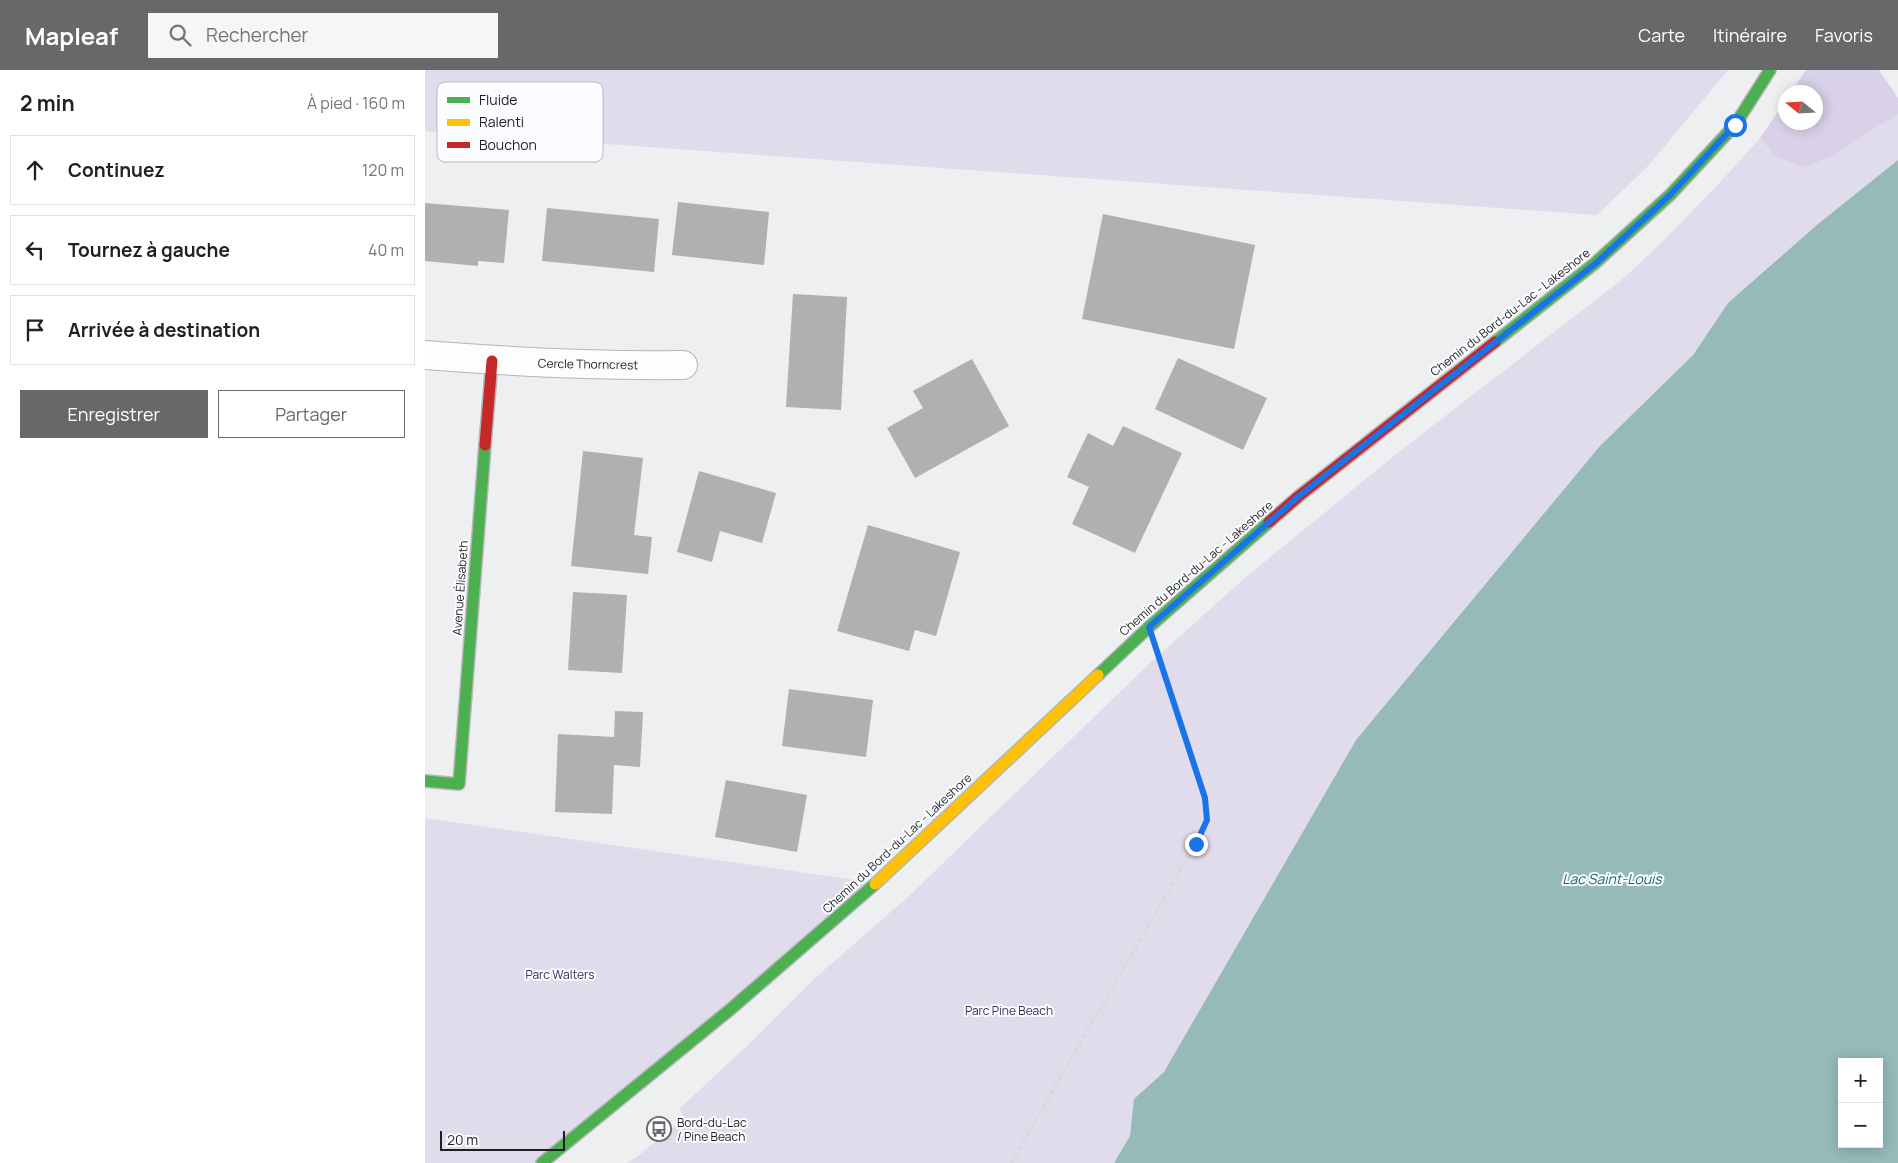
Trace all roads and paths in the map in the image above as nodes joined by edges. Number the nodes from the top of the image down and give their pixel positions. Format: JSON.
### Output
{"nodes":[{"id":1,"x":1770,"y":70,"type":"edge"},
{"id":2,"x":425,"y":355,"type":"edge"},
{"id":3,"x":492,"y":361,"type":"junction"},
{"id":4,"x":683,"y":365,"type":"dead end"},
{"id":5,"x":1149,"y":627,"type":"junction"},
{"id":6,"x":425,"y":781,"type":"edge"},
{"id":7,"x":542,"y":1163,"type":"edge"},
{"id":8,"x":1011,"y":1163,"type":"edge"}],
"edges":[{"from":1,"to":5,"type":"street","name":"Chemin du Bord-du-Lac - Lakeshore"},
{"from":2,"to":3,"type":"street","name":"Cercle Thorncrest"},
{"from":3,"to":4,"type":"street","name":"Cercle Thorncrest"},
{"from":3,"to":6,"type":"street","name":"Avenue Élisabeth"},
{"from":5,"to":7,"type":"street","name":"Chemin du Bord-du-Lac - Lakeshore"},
{"from":5,"to":8,"type":"path"}]}
